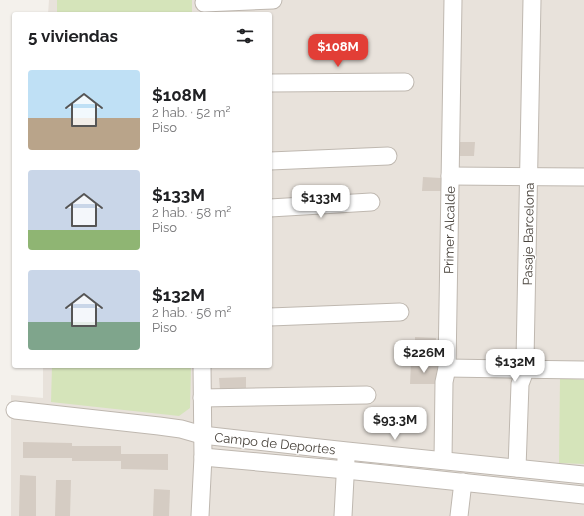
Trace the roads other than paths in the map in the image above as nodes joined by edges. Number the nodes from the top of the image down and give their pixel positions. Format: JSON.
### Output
{"nodes":[{"id":1,"x":273,"y":0,"type":"edge"},
{"id":2,"x":453,"y":0,"type":"edge"},
{"id":3,"x":532,"y":0,"type":"edge"},
{"id":4,"x":204,"y":6,"type":"edge"},
{"id":5,"x":405,"y":82,"type":"dead end"},
{"id":6,"x":272,"y":83,"type":"edge"},
{"id":7,"x":388,"y":156,"type":"dead end"},
{"id":8,"x":272,"y":161,"type":"edge"},
{"id":9,"x":450,"y":176,"type":"junction"},
{"id":10,"x":529,"y":177,"type":"junction"},
{"id":11,"x":584,"y":177,"type":"edge"},
{"id":12,"x":371,"y":202,"type":"dead end"},
{"id":13,"x":272,"y":208,"type":"edge"},
{"id":14,"x":400,"y":312,"type":"dead end"},
{"id":15,"x":272,"y":317,"type":"edge"},
{"id":16,"x":202,"y":368,"type":"edge"},
{"id":17,"x":446,"y":368,"type":"junction"},
{"id":18,"x":524,"y":369,"type":"junction"},
{"id":19,"x":584,"y":370,"type":"edge"},
{"id":20,"x":367,"y":395,"type":"dead end"},
{"id":21,"x":202,"y":398,"type":"junction"},
{"id":22,"x":15,"y":410,"type":"dead end"},
{"id":23,"x":202,"y":435,"type":"junction"},
{"id":24,"x":347,"y":451,"type":"junction"},
{"id":25,"x":203,"y":457,"type":"junction"},
{"id":26,"x":443,"y":460,"type":"junction"},
{"id":27,"x":517,"y":468,"type":"junction"},
{"id":28,"x":346,"y":470,"type":"junction"},
{"id":29,"x":584,"y":475,"type":"edge"},
{"id":30,"x":463,"y":482,"type":"junction"},
{"id":31,"x":584,"y":495,"type":"edge"},
{"id":32,"x":200,"y":516,"type":"edge"},
{"id":33,"x":204,"y":516,"type":"edge"},
{"id":34,"x":343,"y":516,"type":"edge"},
{"id":35,"x":459,"y":516,"type":"edge"}],
"edges":[{"from":1,"to":4,"type":"street"},
{"from":2,"to":9,"type":"street","name":"Primer Alcalde"},
{"from":3,"to":10,"type":"street","name":"Pasaje Barcelona"},
{"from":5,"to":6,"type":"street"},
{"from":7,"to":8,"type":"street"},
{"from":9,"to":10,"type":"street"},
{"from":9,"to":17,"type":"street","name":"Primer Alcalde"},
{"from":10,"to":11,"type":"street"},
{"from":10,"to":18,"type":"street","name":"Pasaje Barcelona"},
{"from":12,"to":13,"type":"street"},
{"from":14,"to":15,"type":"street"},
{"from":16,"to":21,"type":"street"},
{"from":17,"to":18,"type":"street"},
{"from":17,"to":26,"type":"street","name":"Primer Alcalde"},
{"from":18,"to":19,"type":"street"},
{"from":18,"to":27,"type":"street","name":"Pasaje Barcelona"},
{"from":20,"to":21,"type":"street"},
{"from":21,"to":23,"type":"street"},
{"from":22,"to":23,"type":"street","name":"Campo de Deportes"},
{"from":23,"to":24,"type":"street","name":"Campo de Deportes"},
{"from":23,"to":25,"type":"street"},
{"from":24,"to":26,"type":"street","name":"Campo de Deportes"},
{"from":24,"to":28,"type":"street"},
{"from":25,"to":28,"type":"street","name":"Campo de Deportes"},
{"from":25,"to":32,"type":"street"},
{"from":26,"to":27,"type":"street","name":"Campo de Deportes"},
{"from":27,"to":29,"type":"street","name":"Campo de Deportes"},
{"from":28,"to":30,"type":"street","name":"Campo de Deportes"},
{"from":28,"to":34,"type":"street"},
{"from":30,"to":31,"type":"street","name":"Campo de Deportes"},
{"from":30,"to":35,"type":"street"},
{"from":32,"to":33,"type":"street"}]}
